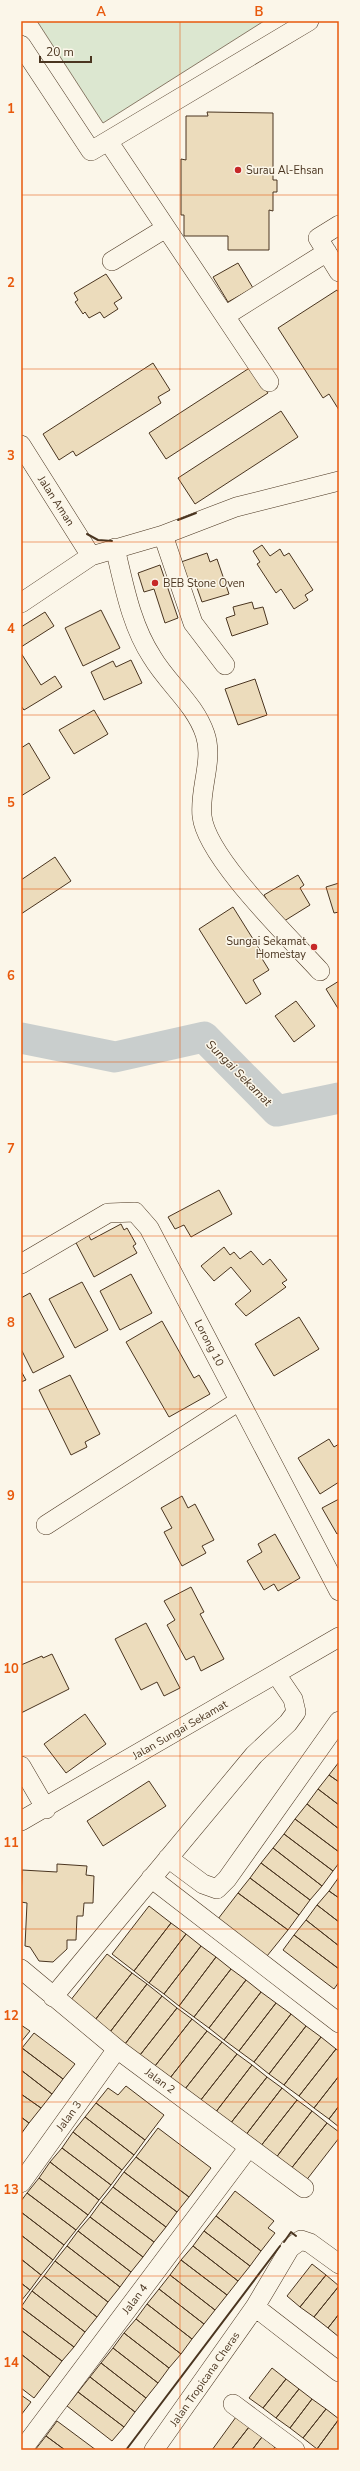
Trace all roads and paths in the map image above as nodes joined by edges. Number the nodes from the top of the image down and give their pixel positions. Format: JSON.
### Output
{"nodes":[{"id":1,"x":309,"y":21,"type":"edge"},
{"id":2,"x":23,"y":52,"type":"edge"},
{"id":3,"x":108,"y":141,"type":"junction"},
{"id":4,"x":339,"y":225,"type":"edge"},
{"id":5,"x":166,"y":228,"type":"junction"},
{"id":6,"x":327,"y":252,"type":"junction"},
{"id":7,"x":112,"y":261,"type":"dead end"},
{"id":8,"x":339,"y":272,"type":"edge"},
{"id":9,"x":225,"y":316,"type":"junction"},
{"id":10,"x":269,"y":382,"type":"dead end"},
{"id":11,"x":21,"y":445,"type":"edge"},
{"id":12,"x":339,"y":481,"type":"edge"},
{"id":13,"x":163,"y":535,"type":"junction"},
{"id":14,"x":115,"y":548,"type":"junction"},
{"id":15,"x":91,"y":556,"type":"junction"},
{"id":16,"x":21,"y":603,"type":"edge"},
{"id":17,"x":225,"y":665,"type":"dead end"},
{"id":18,"x":320,"y":971,"type":"dead end"},
{"id":19,"x":21,"y":1264,"type":"edge"},
{"id":20,"x":239,"y":1401,"type":"junction"},
{"id":21,"x":46,"y":1525,"type":"dead end"},
{"id":22,"x":339,"y":1591,"type":"edge"},
{"id":23,"x":339,"y":1637,"type":"edge"},
{"id":24,"x":276,"y":1674,"type":"junction"},
{"id":25,"x":339,"y":1721,"type":"edge"},
{"id":26,"x":21,"y":1766,"type":"edge"},
{"id":27,"x":46,"y":1809,"type":"junction"},
{"id":28,"x":21,"y":1821,"type":"edge"},
{"id":29,"x":168,"y":1858,"type":"junction"},
{"id":30,"x":151,"y":1878,"type":"junction"},
{"id":31,"x":21,"y":1969,"type":"edge"},
{"id":32,"x":53,"y":1997,"type":"junction"},
{"id":33,"x":338,"y":2020,"type":"edge"},
{"id":34,"x":117,"y":2049,"type":"junction"},
{"id":35,"x":249,"y":2147,"type":"junction"},
{"id":36,"x":21,"y":2183,"type":"edge"},
{"id":37,"x":304,"y":2188,"type":"dead end"},
{"id":38,"x":339,"y":2264,"type":"edge"},
{"id":39,"x":255,"y":2307,"type":"junction"},
{"id":40,"x":339,"y":2372,"type":"edge"},
{"id":41,"x":233,"y":2404,"type":"dead end"},
{"id":42,"x":157,"y":2449,"type":"edge"},
{"id":43,"x":22,"y":2450,"type":"edge"},
{"id":44,"x":295,"y":2450,"type":"edge"}],
"edges":[{"from":1,"to":3,"type":"street"},
{"from":2,"to":3,"type":"street"},
{"from":3,"to":5,"type":"street"},
{"from":4,"to":6,"type":"street"},
{"from":5,"to":7,"type":"street"},
{"from":5,"to":9,"type":"street"},
{"from":6,"to":8,"type":"street"},
{"from":6,"to":9,"type":"street"},
{"from":9,"to":10,"type":"street"},
{"from":11,"to":15,"type":"street","name":"Jalan Aman"},
{"from":12,"to":13,"type":"street"},
{"from":13,"to":14,"type":"street"},
{"from":13,"to":17,"type":"street"},
{"from":14,"to":15,"type":"street"},
{"from":14,"to":18,"type":"street"},
{"from":15,"to":16,"type":"street"},
{"from":19,"to":20,"type":"street","name":"Lorong 10"},
{"from":20,"to":21,"type":"street"},
{"from":20,"to":22,"type":"street","name":"Lorong 10"},
{"from":23,"to":24,"type":"street","name":"Jalan Sungai Sekamat"},
{"from":24,"to":27,"type":"street","name":"Jalan Sungai Sekamat"},
{"from":24,"to":29,"type":"street"},
{"from":25,"to":29,"type":"street"},
{"from":26,"to":27,"type":"street"},
{"from":27,"to":28,"type":"street","name":"Jalan Sungai Sekamat"},
{"from":29,"to":30,"type":"street"},
{"from":30,"to":32,"type":"street"},
{"from":30,"to":33,"type":"street"},
{"from":31,"to":32,"type":"street","name":"Jalan 2"},
{"from":32,"to":34,"type":"street","name":"Jalan 2"},
{"from":34,"to":35,"type":"street","name":"Jalan 2"},
{"from":34,"to":36,"type":"street","name":"Jalan 3"},
{"from":35,"to":37,"type":"street","name":"Jalan 2"},
{"from":35,"to":43,"type":"street","name":"Jalan 4"},
{"from":38,"to":39,"type":"street","name":"Jalan Tropicana Cheras"},
{"from":39,"to":40,"type":"street"},
{"from":39,"to":42,"type":"street","name":"Jalan Tropicana Cheras"},
{"from":41,"to":44,"type":"street"}]}
